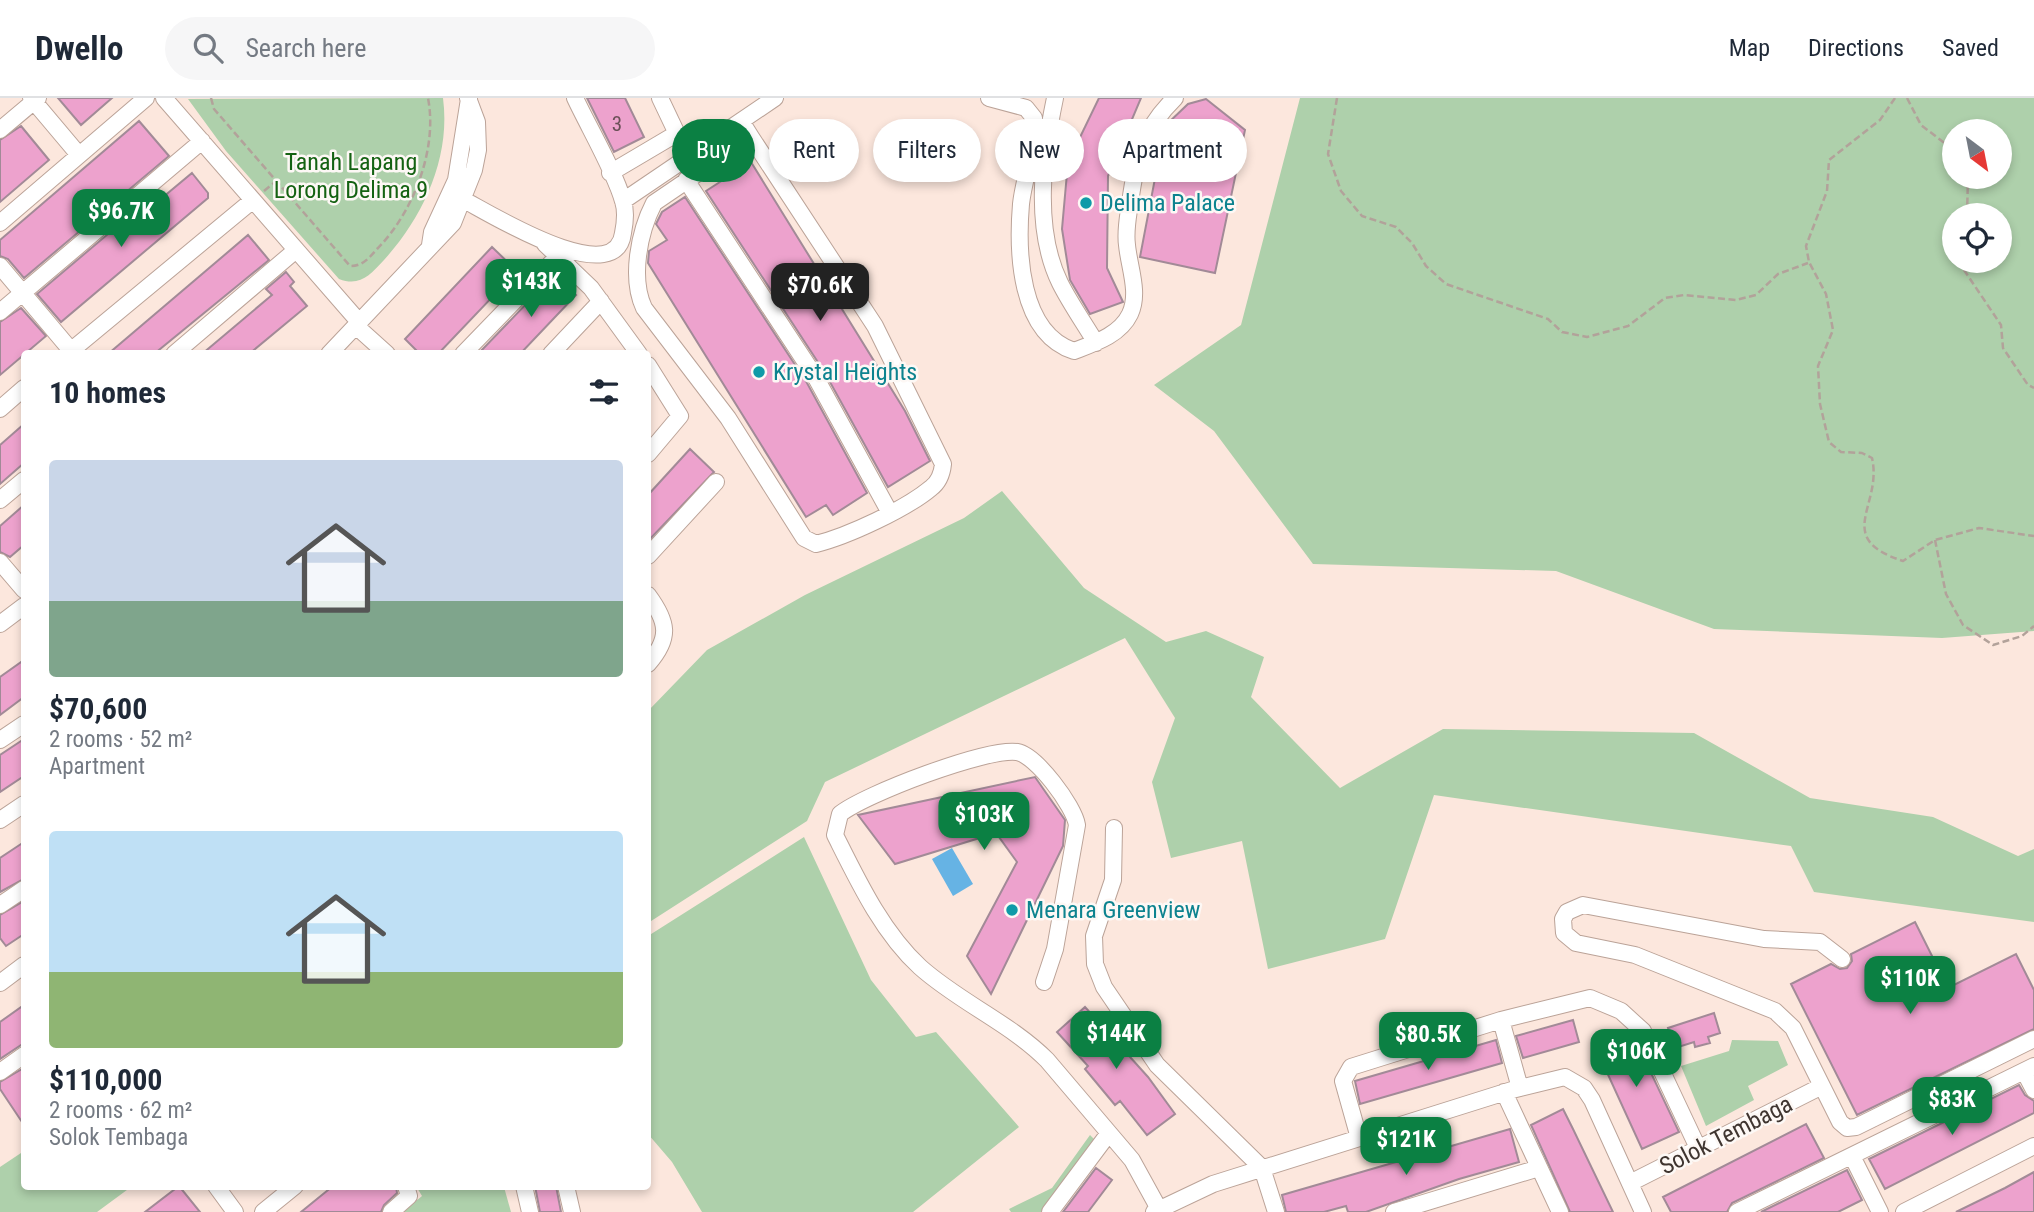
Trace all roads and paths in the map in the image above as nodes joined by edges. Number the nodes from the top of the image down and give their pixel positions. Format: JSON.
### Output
{"nodes":[{"id":1,"x":146,"y":98,"type":"edge"},
{"id":2,"x":164,"y":98,"type":"edge"},
{"id":3,"x":212,"y":98,"type":"edge"},
{"id":4,"x":428,"y":98,"type":"edge"},
{"id":5,"x":469,"y":98,"type":"edge"},
{"id":6,"x":575,"y":98,"type":"edge"},
{"id":7,"x":660,"y":98,"type":"edge"},
{"id":8,"x":775,"y":98,"type":"edge"},
{"id":9,"x":989,"y":98,"type":"edge"},
{"id":10,"x":1055,"y":98,"type":"edge"},
{"id":11,"x":1175,"y":98,"type":"edge"},
{"id":12,"x":1337,"y":98,"type":"edge"},
{"id":13,"x":1895,"y":98,"type":"edge"},
{"id":14,"x":1907,"y":98,"type":"edge"},
{"id":15,"x":35,"y":99,"type":"edge"},
{"id":16,"x":744,"y":119,"type":"edge"},
{"id":17,"x":672,"y":125,"type":"edge"},
{"id":18,"x":0,"y":130,"type":"edge"},
{"id":19,"x":672,"y":136,"type":"edge"},
{"id":20,"x":202,"y":141,"type":"junction"},
{"id":21,"x":1942,"y":141,"type":"edge"},
{"id":22,"x":755,"y":143,"type":"edge"},
{"id":23,"x":79,"y":155,"type":"junction"},
{"id":24,"x":672,"y":168,"type":"edge"},
{"id":25,"x":610,"y":173,"type":"junction"},
{"id":26,"x":683,"y":182,"type":"edge"},
{"id":27,"x":687,"y":182,"type":"edge"},
{"id":28,"x":253,"y":200,"type":"junction"},
{"id":29,"x":464,"y":200,"type":"junction"},
{"id":30,"x":623,"y":201,"type":"junction"},
{"id":31,"x":0,"y":223,"type":"edge"},
{"id":32,"x":541,"y":240,"type":"junction"},
{"id":33,"x":430,"y":244,"type":"junction"},
{"id":34,"x":296,"y":250,"type":"junction"},
{"id":35,"x":558,"y":256,"type":"junction"},
{"id":36,"x":1809,"y":262,"type":"junction"},
{"id":37,"x":0,"y":266,"type":"edge"},
{"id":38,"x":1966,"y":273,"type":"edge"},
{"id":39,"x":23,"y":293,"type":"junction"},
{"id":40,"x":601,"y":301,"type":"junction"},
{"id":41,"x":0,"y":312,"type":"edge"},
{"id":42,"x":358,"y":325,"type":"junction"},
{"id":43,"x":1096,"y":342,"type":"junction"},
{"id":44,"x":69,"y":350,"type":"edge"},
{"id":45,"x":73,"y":350,"type":"edge"},
{"id":46,"x":179,"y":350,"type":"edge"},
{"id":47,"x":333,"y":350,"type":"edge"},
{"id":48,"x":383,"y":350,"type":"edge"},
{"id":49,"x":467,"y":350,"type":"edge"},
{"id":50,"x":555,"y":350,"type":"edge"},
{"id":51,"x":636,"y":350,"type":"edge"},
{"id":52,"x":651,"y":370,"type":"edge"},
{"id":53,"x":2034,"y":388,"type":"edge"},
{"id":54,"x":21,"y":391,"type":"edge"},
{"id":55,"x":0,"y":409,"type":"edge"},
{"id":56,"x":651,"y":450,"type":"edge"},
{"id":57,"x":21,"y":482,"type":"edge"},
{"id":58,"x":716,"y":482,"type":"dead end"},
{"id":59,"x":0,"y":500,"type":"edge"},
{"id":60,"x":890,"y":513,"type":"junction"},
{"id":61,"x":2034,"y":536,"type":"edge"},
{"id":62,"x":1935,"y":540,"type":"junction"},
{"id":63,"x":651,"y":553,"type":"edge"},
{"id":64,"x":0,"y":562,"type":"edge"},
{"id":65,"x":21,"y":586,"type":"edge"},
{"id":66,"x":651,"y":600,"type":"edge"},
{"id":67,"x":21,"y":608,"type":"edge"},
{"id":68,"x":0,"y":624,"type":"edge"},
{"id":69,"x":2034,"y":626,"type":"edge"},
{"id":70,"x":651,"y":660,"type":"edge"},
{"id":71,"x":21,"y":726,"type":"edge"},
{"id":72,"x":0,"y":740,"type":"edge"},
{"id":73,"x":21,"y":806,"type":"edge"},
{"id":74,"x":0,"y":820,"type":"edge"},
{"id":75,"x":1114,"y":828,"type":"dead end"},
{"id":76,"x":21,"y":891,"type":"edge"},
{"id":77,"x":0,"y":905,"type":"edge"},
{"id":78,"x":1842,"y":959,"type":"dead end"},
{"id":79,"x":21,"y":967,"type":"edge"},
{"id":80,"x":0,"y":982,"type":"edge"},
{"id":81,"x":1044,"y":982,"type":"dead end"},
{"id":82,"x":1501,"y":1020,"type":"junction"},
{"id":83,"x":2034,"y":1039,"type":"edge"},
{"id":84,"x":21,"y":1057,"type":"edge"},
{"id":85,"x":2029,"y":1068,"type":"edge"},
{"id":86,"x":0,"y":1072,"type":"edge"},
{"id":87,"x":1822,"y":1086,"type":"junction"},
{"id":88,"x":1512,"y":1090,"type":"junction"},
{"id":89,"x":2034,"y":1090,"type":"edge"},
{"id":90,"x":1109,"y":1133,"type":"junction"},
{"id":91,"x":1359,"y":1138,"type":"junction"},
{"id":92,"x":2034,"y":1146,"type":"edge"},
{"id":93,"x":1699,"y":1148,"type":"junction"},
{"id":94,"x":1852,"y":1156,"type":"junction"},
{"id":95,"x":1262,"y":1168,"type":"junction"},
{"id":96,"x":1539,"y":1168,"type":"junction"},
{"id":97,"x":1630,"y":1183,"type":"junction"},
{"id":98,"x":219,"y":1190,"type":"edge"},
{"id":99,"x":290,"y":1190,"type":"edge"},
{"id":100,"x":407,"y":1190,"type":"edge"},
{"id":101,"x":525,"y":1190,"type":"edge"},
{"id":102,"x":567,"y":1190,"type":"edge"},
{"id":103,"x":1156,"y":1210,"type":"edge"},
{"id":104,"x":235,"y":1212,"type":"edge"},
{"id":105,"x":263,"y":1212,"type":"edge"},
{"id":106,"x":391,"y":1212,"type":"edge"},
{"id":107,"x":530,"y":1212,"type":"edge"},
{"id":108,"x":572,"y":1212,"type":"edge"},
{"id":109,"x":1049,"y":1212,"type":"edge"},
{"id":110,"x":1276,"y":1212,"type":"edge"},
{"id":111,"x":1394,"y":1212,"type":"edge"},
{"id":112,"x":1560,"y":1212,"type":"edge"},
{"id":113,"x":1643,"y":1212,"type":"edge"},
{"id":114,"x":1737,"y":1212,"type":"edge"},
{"id":115,"x":1880,"y":1212,"type":"edge"},
{"id":116,"x":1903,"y":1212,"type":"edge"}],
"edges":[{"from":1,"to":23,"type":"street"},
{"from":2,"to":20,"type":"street"},
{"from":3,"to":4,"type":"path"},
{"from":5,"to":29,"type":"street"},
{"from":5,"to":33,"type":"street"},
{"from":6,"to":25,"type":"street"},
{"from":7,"to":17,"type":"street"},
{"from":8,"to":16,"type":"street"},
{"from":9,"to":43,"type":"street"},
{"from":10,"to":43,"type":"street"},
{"from":11,"to":43,"type":"street"},
{"from":12,"to":36,"type":"path"},
{"from":13,"to":36,"type":"path"},
{"from":14,"to":21,"type":"path"},
{"from":15,"to":18,"type":"street"},
{"from":15,"to":23,"type":"street"},
{"from":19,"to":25,"type":"street"},
{"from":20,"to":28,"type":"street"},
{"from":20,"to":39,"type":"street"},
{"from":22,"to":60,"type":"street"},
{"from":23,"to":31,"type":"street"},
{"from":24,"to":30,"type":"street"},
{"from":25,"to":30,"type":"street"},
{"from":26,"to":60,"type":"street"},
{"from":27,"to":60,"type":"street"},
{"from":28,"to":34,"type":"street"},
{"from":28,"to":45,"type":"street"},
{"from":29,"to":32,"type":"street"},
{"from":29,"to":33,"type":"street"},
{"from":30,"to":32,"type":"street"},
{"from":32,"to":35,"type":"street"},
{"from":33,"to":42,"type":"street"},
{"from":34,"to":42,"type":"street"},
{"from":34,"to":46,"type":"street"},
{"from":35,"to":40,"type":"street"},
{"from":35,"to":49,"type":"street"},
{"from":36,"to":62,"type":"path"},
{"from":37,"to":39,"type":"street"},
{"from":38,"to":53,"type":"path"},
{"from":39,"to":41,"type":"street"},
{"from":39,"to":44,"type":"street"},
{"from":40,"to":50,"type":"street"},
{"from":40,"to":51,"type":"street"},
{"from":42,"to":47,"type":"street"},
{"from":42,"to":48,"type":"street"},
{"from":52,"to":56,"type":"street"},
{"from":54,"to":55,"type":"street"},
{"from":57,"to":59,"type":"street"},
{"from":58,"to":63,"type":"street"},
{"from":61,"to":62,"type":"path"},
{"from":62,"to":69,"type":"path"},
{"from":64,"to":65,"type":"street"},
{"from":66,"to":70,"type":"street"},
{"from":67,"to":68,"type":"street"},
{"from":71,"to":72,"type":"street"},
{"from":73,"to":74,"type":"street"},
{"from":75,"to":95,"type":"street"},
{"from":76,"to":77,"type":"street"},
{"from":78,"to":87,"type":"street"},
{"from":79,"to":80,"type":"street"},
{"from":81,"to":90,"type":"street"},
{"from":82,"to":88,"type":"street"},
{"from":82,"to":91,"type":"street"},
{"from":82,"to":93,"type":"street"},
{"from":83,"to":87,"type":"street"},
{"from":84,"to":86,"type":"street"},
{"from":85,"to":89,"type":"street"},
{"from":85,"to":94,"type":"street"},
{"from":87,"to":93,"type":"street","name":"Solok Tembaga"},
{"from":88,"to":91,"type":"street"},
{"from":88,"to":96,"type":"street"},
{"from":88,"to":97,"type":"street"},
{"from":90,"to":103,"type":"street"},
{"from":90,"to":109,"type":"street"},
{"from":91,"to":95,"type":"street"},
{"from":92,"to":116,"type":"street"},
{"from":93,"to":97,"type":"street","name":"Solok Tembaga"},
{"from":94,"to":114,"type":"street"},
{"from":94,"to":115,"type":"street"},
{"from":95,"to":103,"type":"street"},
{"from":95,"to":110,"type":"street"},
{"from":96,"to":111,"type":"street"},
{"from":96,"to":112,"type":"street"},
{"from":97,"to":113,"type":"street"},
{"from":98,"to":104,"type":"street"},
{"from":99,"to":105,"type":"street"},
{"from":100,"to":106,"type":"street"},
{"from":101,"to":107,"type":"street"},
{"from":102,"to":108,"type":"street"}]}
